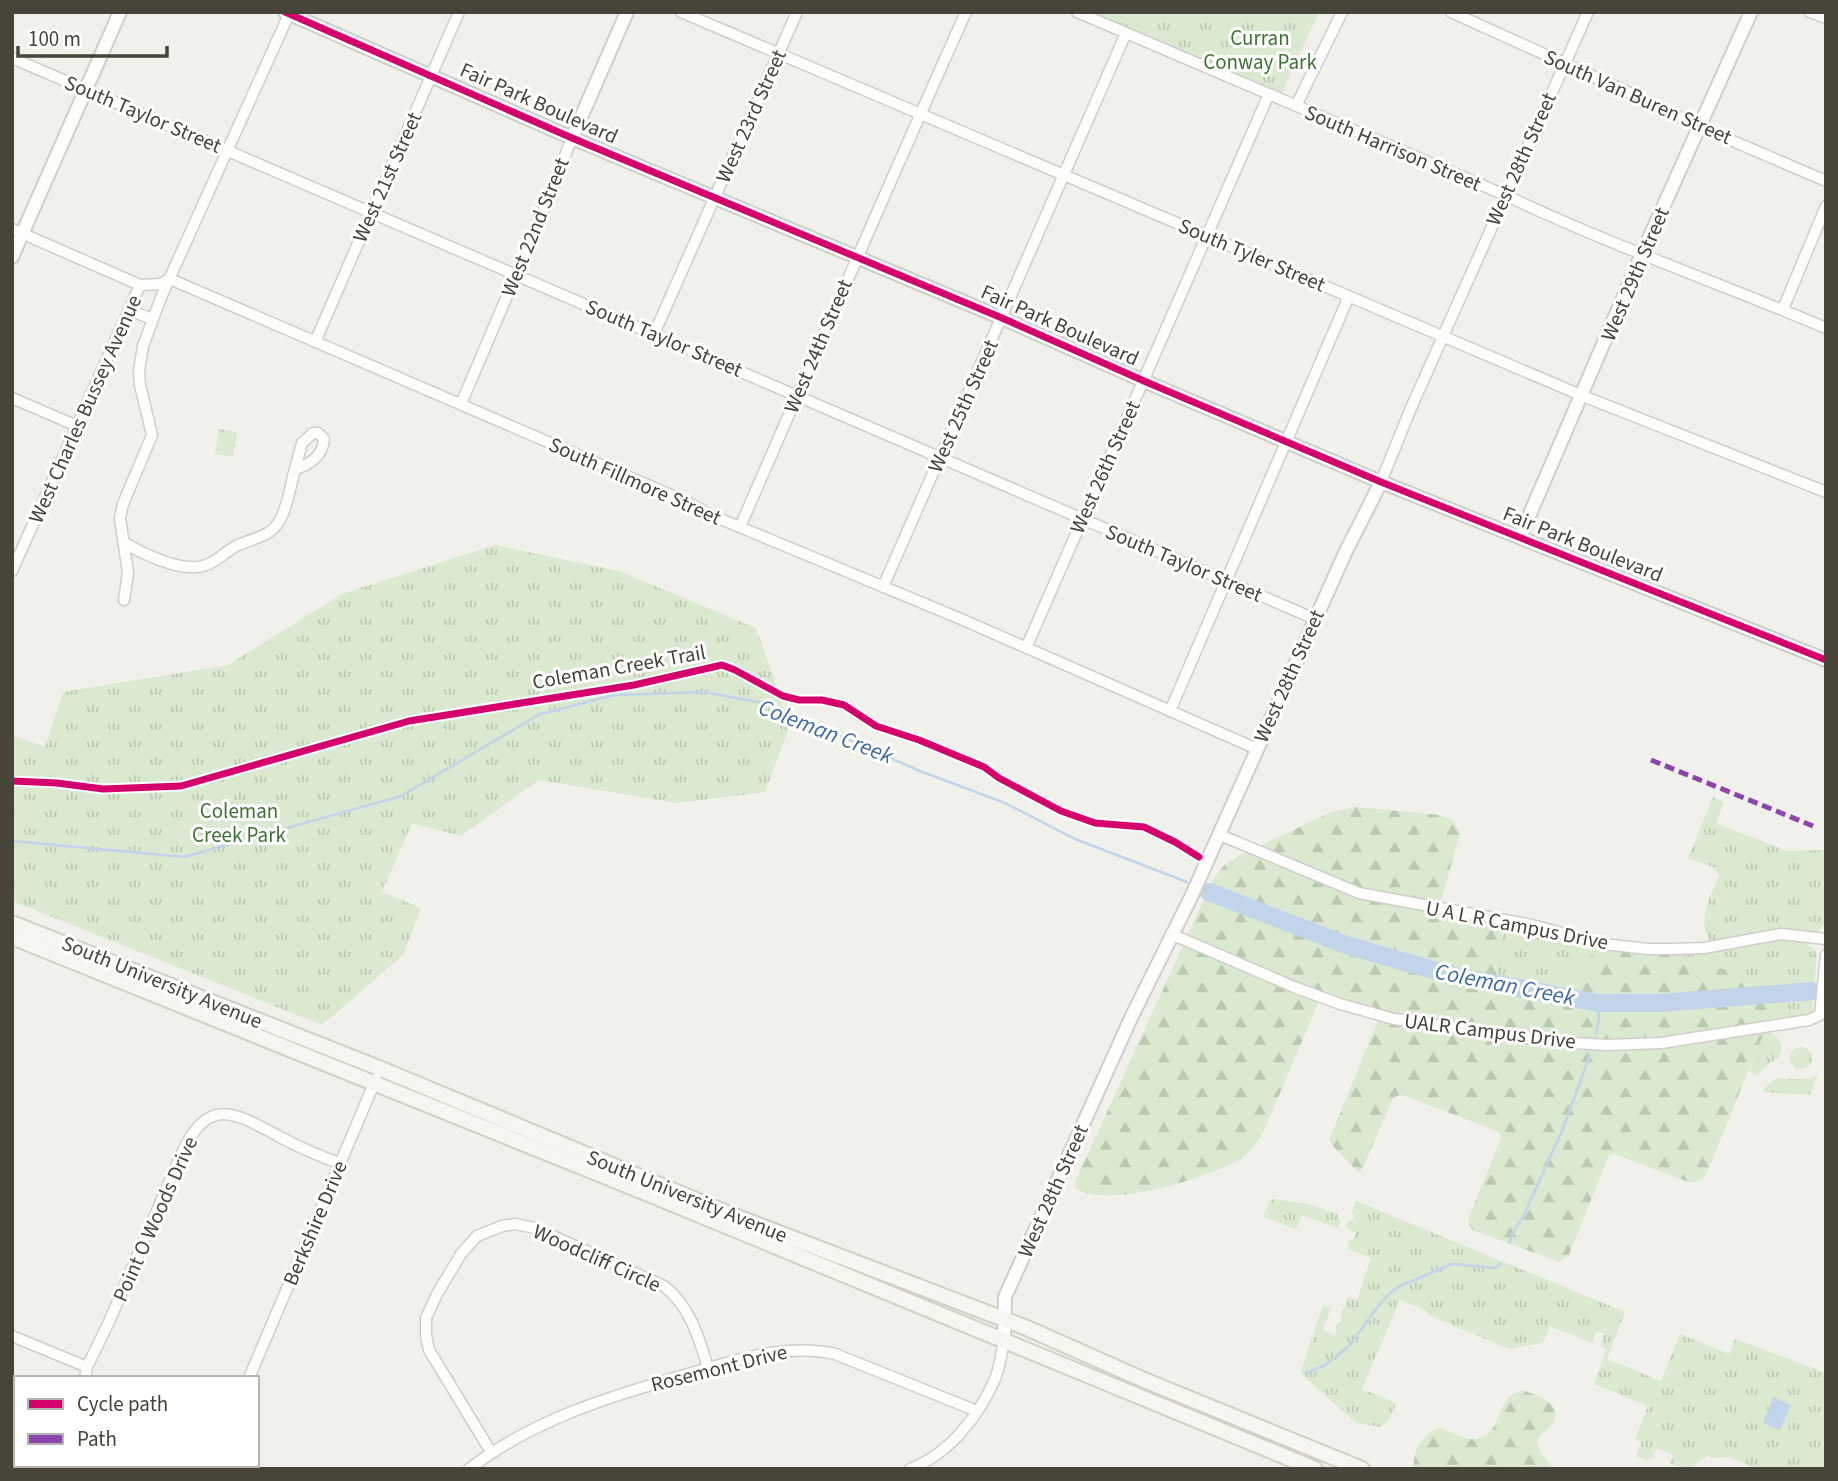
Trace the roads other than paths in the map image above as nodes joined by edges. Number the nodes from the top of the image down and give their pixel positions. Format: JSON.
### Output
{"nodes":[{"id":1,"x":120,"y":12,"type":"edge"},
{"id":2,"x":459,"y":12,"type":"edge"},
{"id":3,"x":627,"y":12,"type":"edge"},
{"id":4,"x":681,"y":12,"type":"edge"},
{"id":5,"x":797,"y":12,"type":"edge"},
{"id":6,"x":966,"y":12,"type":"edge"},
{"id":7,"x":1077,"y":12,"type":"edge"},
{"id":8,"x":1342,"y":12,"type":"edge"},
{"id":9,"x":1451,"y":12,"type":"edge"},
{"id":10,"x":1588,"y":12,"type":"edge"},
{"id":11,"x":1751,"y":12,"type":"edge"},
{"id":12,"x":1810,"y":12,"type":"edge"},
{"id":13,"x":288,"y":13,"type":"edge"},
{"id":14,"x":1826,"y":18,"type":"edge"},
{"id":15,"x":1126,"y":33,"type":"junction"},
{"id":16,"x":778,"y":54,"type":"junction"},
{"id":17,"x":12,"y":58,"type":"edge"},
{"id":18,"x":1564,"y":63,"type":"junction"},
{"id":19,"x":432,"y":75,"type":"junction"},
{"id":20,"x":86,"y":90,"type":"junction"},
{"id":21,"x":1269,"y":94,"type":"junction"},
{"id":22,"x":1296,"y":106,"type":"junction"},
{"id":23,"x":920,"y":114,"type":"junction"},
{"id":24,"x":1700,"y":127,"type":"junction"},
{"id":25,"x":572,"y":138,"type":"junction"},
{"id":26,"x":227,"y":150,"type":"junction"},
{"id":27,"x":1064,"y":175,"type":"junction"},
{"id":28,"x":1826,"y":181,"type":"edge"},
{"id":29,"x":1505,"y":195,"type":"junction"},
{"id":30,"x":716,"y":196,"type":"junction"},
{"id":31,"x":1826,"y":206,"type":"edge"},
{"id":32,"x":371,"y":212,"type":"junction"},
{"id":33,"x":18,"y":231,"type":"edge"},
{"id":34,"x":1207,"y":236,"type":"junction"},
{"id":35,"x":1642,"y":254,"type":"junction"},
{"id":36,"x":12,"y":257,"type":"edge"},
{"id":37,"x":856,"y":257,"type":"junction"},
{"id":38,"x":516,"y":275,"type":"junction"},
{"id":39,"x":170,"y":279,"type":"junction"},
{"id":40,"x":140,"y":285,"type":"junction"},
{"id":41,"x":1349,"y":296,"type":"junction"},
{"id":42,"x":1783,"y":309,"type":"junction"},
{"id":43,"x":129,"y":310,"type":"junction"},
{"id":44,"x":1002,"y":318,"type":"junction"},
{"id":45,"x":152,"y":319,"type":"junction"},
{"id":46,"x":1826,"y":328,"type":"edge"},
{"id":47,"x":654,"y":334,"type":"junction"},
{"id":48,"x":1443,"y":337,"type":"junction"},
{"id":49,"x":315,"y":342,"type":"junction"},
{"id":50,"x":1144,"y":381,"type":"junction"},
{"id":51,"x":797,"y":396,"type":"junction"},
{"id":52,"x":1583,"y":396,"type":"junction"},
{"id":53,"x":12,"y":398,"type":"edge"},
{"id":54,"x":461,"y":404,"type":"junction"},
{"id":55,"x":77,"y":426,"type":"junction"},
{"id":56,"x":1287,"y":442,"type":"junction"},
{"id":57,"x":940,"y":457,"type":"junction"},
{"id":58,"x":295,"y":469,"type":"dead end"},
{"id":59,"x":1381,"y":482,"type":"junction"},
{"id":60,"x":1826,"y":492,"type":"edge"},
{"id":61,"x":1082,"y":519,"type":"junction"},
{"id":62,"x":740,"y":527,"type":"junction"},
{"id":63,"x":1521,"y":537,"type":"junction"},
{"id":64,"x":124,"y":543,"type":"junction"},
{"id":65,"x":13,"y":568,"type":"edge"},
{"id":66,"x":1226,"y":580,"type":"junction"},
{"id":67,"x":883,"y":587,"type":"junction"},
{"id":68,"x":124,"y":600,"type":"dead end"},
{"id":69,"x":1315,"y":619,"type":"junction"},
{"id":70,"x":1026,"y":648,"type":"junction"},
{"id":71,"x":1826,"y":660,"type":"edge"},
{"id":72,"x":1170,"y":711,"type":"junction"},
{"id":73,"x":1256,"y":749,"type":"junction"},
{"id":74,"x":1220,"y":835,"type":"junction"},
{"id":75,"x":12,"y":923,"type":"edge"},
{"id":76,"x":1171,"y":934,"type":"junction"},
{"id":77,"x":12,"y":937,"type":"edge"},
{"id":78,"x":1826,"y":939,"type":"edge"},
{"id":79,"x":1826,"y":955,"type":"edge"},
{"id":80,"x":1825,"y":961,"type":"edge"},
{"id":81,"x":379,"y":1068,"type":"junction"},
{"id":82,"x":374,"y":1084,"type":"junction"},
{"id":83,"x":339,"y":1163,"type":"junction"},
{"id":84,"x":1006,"y":1320,"type":"junction"},
{"id":85,"x":12,"y":1336,"type":"edge"},
{"id":86,"x":1004,"y":1342,"type":"junction"},
{"id":87,"x":708,"y":1368,"type":"junction"},
{"id":88,"x":86,"y":1373,"type":"edge"},
{"id":89,"x":250,"y":1376,"type":"edge"},
{"id":90,"x":977,"y":1410,"type":"junction"},
{"id":91,"x":491,"y":1452,"type":"junction"},
{"id":92,"x":469,"y":1469,"type":"edge"},
{"id":93,"x":910,"y":1469,"type":"edge"},
{"id":94,"x":1315,"y":1469,"type":"edge"},
{"id":95,"x":1362,"y":1469,"type":"edge"}],
"edges":[{"from":1,"to":20,"type":"street"},
{"from":2,"to":19,"type":"street","name":"West 21st Street"},
{"from":3,"to":25,"type":"street","name":"West 22nd Street"},
{"from":4,"to":16,"type":"street","name":"South Tyler Street"},
{"from":5,"to":16,"type":"street","name":"West 23rd Street"},
{"from":6,"to":23,"type":"street","name":"West 24th Street"},
{"from":7,"to":15,"type":"street","name":"South Harrison Street"},
{"from":8,"to":22,"type":"street"},
{"from":9,"to":18,"type":"street","name":"South Van Buren Street"},
{"from":10,"to":18,"type":"street","name":"West 28th Street"},
{"from":11,"to":24,"type":"street","name":"West 29th Street"},
{"from":12,"to":14,"type":"street"},
{"from":13,"to":19,"type":"street","name":"Fair Park Boulevard"},
{"from":13,"to":26,"type":"street"},
{"from":15,"to":21,"type":"street","name":"South Harrison Street"},
{"from":15,"to":27,"type":"street","name":"West 25th Street"},
{"from":16,"to":23,"type":"street","name":"South Tyler Street"},
{"from":16,"to":30,"type":"street","name":"West 23rd Street"},
{"from":17,"to":20,"type":"street","name":"South Taylor Street"},
{"from":18,"to":24,"type":"street","name":"South Van Buren Street"},
{"from":18,"to":29,"type":"street","name":"West 28th Street"},
{"from":19,"to":25,"type":"street","name":"Fair Park Boulevard"},
{"from":19,"to":32,"type":"street","name":"West 21st Street"},
{"from":20,"to":26,"type":"street","name":"South Taylor Street"},
{"from":20,"to":33,"type":"street"},
{"from":21,"to":22,"type":"street","name":"South Harrison Street"},
{"from":21,"to":34,"type":"street","name":"West 26th Street"},
{"from":22,"to":29,"type":"street","name":"South Harrison Street"},
{"from":23,"to":27,"type":"street","name":"South Tyler Street"},
{"from":23,"to":37,"type":"street","name":"West 24th Street"},
{"from":24,"to":28,"type":"street","name":"South Van Buren Street"},
{"from":24,"to":35,"type":"street","name":"West 29th Street"},
{"from":25,"to":30,"type":"street","name":"Fair Park Boulevard"},
{"from":25,"to":38,"type":"street","name":"West 22nd Street"},
{"from":26,"to":32,"type":"street","name":"South Taylor Street"},
{"from":26,"to":39,"type":"street"},
{"from":27,"to":34,"type":"street","name":"South Tyler Street"},
{"from":27,"to":44,"type":"street","name":"West 25th Street"},
{"from":29,"to":35,"type":"street","name":"South Harrison Street"},
{"from":29,"to":48,"type":"street","name":"West 28th Street"},
{"from":30,"to":37,"type":"street","name":"Fair Park Boulevard"},
{"from":30,"to":47,"type":"street","name":"West 23rd Street"},
{"from":31,"to":42,"type":"street"},
{"from":32,"to":38,"type":"street","name":"South Taylor Street"},
{"from":32,"to":49,"type":"street","name":"West 21st Street"},
{"from":33,"to":36,"type":"street"},
{"from":33,"to":40,"type":"street"},
{"from":34,"to":41,"type":"street","name":"South Tyler Street"},
{"from":34,"to":50,"type":"street","name":"West 26th Street"},
{"from":35,"to":42,"type":"street","name":"South Harrison Street"},
{"from":35,"to":52,"type":"street","name":"West 29th Street"},
{"from":37,"to":44,"type":"street","name":"Fair Park Boulevard"},
{"from":37,"to":51,"type":"street","name":"West 24th Street"},
{"from":38,"to":47,"type":"street","name":"South Taylor Street"},
{"from":38,"to":54,"type":"street","name":"West 22nd Street"},
{"from":39,"to":40,"type":"street"},
{"from":39,"to":45,"type":"street"},
{"from":39,"to":49,"type":"street","name":"South Fillmore Street"},
{"from":40,"to":43,"type":"street","name":"West Charles Bussey Avenue"},
{"from":41,"to":48,"type":"street","name":"South Tyler Street"},
{"from":41,"to":56,"type":"street"},
{"from":42,"to":46,"type":"street","name":"South Harrison Street"},
{"from":43,"to":45,"type":"street"},
{"from":43,"to":55,"type":"street","name":"West Charles Bussey Avenue"},
{"from":44,"to":50,"type":"street","name":"Fair Park Boulevard"},
{"from":44,"to":57,"type":"street","name":"West 25th Street"},
{"from":45,"to":64,"type":"street"},
{"from":47,"to":51,"type":"street","name":"South Taylor Street"},
{"from":48,"to":52,"type":"street","name":"South Tyler Street"},
{"from":48,"to":59,"type":"street","name":"West 28th Street"},
{"from":49,"to":54,"type":"street","name":"South Fillmore Street"},
{"from":50,"to":56,"type":"street","name":"Fair Park Boulevard"},
{"from":50,"to":61,"type":"street","name":"West 26th Street"},
{"from":51,"to":57,"type":"street","name":"South Taylor Street"},
{"from":51,"to":62,"type":"street","name":"West 24th Street"},
{"from":52,"to":60,"type":"street","name":"South Tyler Street"},
{"from":52,"to":63,"type":"street","name":"West 29th Street"},
{"from":53,"to":55,"type":"street"},
{"from":54,"to":62,"type":"street","name":"South Fillmore Street"},
{"from":55,"to":65,"type":"street","name":"West Charles Bussey Avenue"},
{"from":56,"to":59,"type":"street","name":"Fair Park Boulevard"},
{"from":56,"to":66,"type":"street"},
{"from":57,"to":61,"type":"street","name":"South Taylor Street"},
{"from":57,"to":67,"type":"street","name":"West 25th Street"},
{"from":58,"to":64,"type":"street"},
{"from":59,"to":63,"type":"street","name":"Fair Park Boulevard"},
{"from":59,"to":69,"type":"street","name":"West 28th Street"},
{"from":61,"to":66,"type":"street","name":"South Taylor Street"},
{"from":61,"to":70,"type":"street","name":"West 26th Street"},
{"from":62,"to":67,"type":"street","name":"South Fillmore Street"},
{"from":63,"to":71,"type":"street","name":"Fair Park Boulevard"},
{"from":64,"to":68,"type":"street"},
{"from":66,"to":69,"type":"street","name":"South Taylor Street"},
{"from":66,"to":72,"type":"street"},
{"from":67,"to":70,"type":"street","name":"South Fillmore Street"},
{"from":69,"to":73,"type":"street","name":"West 28th Street"},
{"from":70,"to":72,"type":"street","name":"South Fillmore Street"},
{"from":72,"to":73,"type":"street","name":"South Fillmore Street"},
{"from":73,"to":74,"type":"street","name":"West 28th Street"},
{"from":74,"to":76,"type":"street","name":"West 28th Street"},
{"from":74,"to":78,"type":"street","name":"U A L R Campus Drive"},
{"from":75,"to":81,"type":"main road","name":"South University Avenue"},
{"from":76,"to":80,"type":"street","name":"UALR Campus Drive"},
{"from":76,"to":84,"type":"street","name":"West 28th Street"},
{"from":77,"to":82,"type":"main road","name":"South University Avenue"},
{"from":79,"to":80,"type":"street"},
{"from":81,"to":82,"type":"street","name":"Berkshire Drive"},
{"from":81,"to":84,"type":"main road","name":"South University Avenue"},
{"from":82,"to":83,"type":"street","name":"Berkshire Drive"},
{"from":82,"to":86,"type":"main road","name":"South University Avenue"},
{"from":83,"to":88,"type":"street","name":"Point O Woods Drive"},
{"from":83,"to":89,"type":"street","name":"Berkshire Drive"},
{"from":84,"to":86,"type":"street","name":"West 28th Street"},
{"from":84,"to":95,"type":"main road","name":"South University Avenue"},
{"from":85,"to":88,"type":"street"},
{"from":86,"to":90,"type":"street"},
{"from":86,"to":94,"type":"main road","name":"South University Avenue"},
{"from":87,"to":90,"type":"street","name":"Rosemont Drive"},
{"from":87,"to":91,"type":"street","name":"Rosemont Drive"},
{"from":87,"to":91,"type":"street","name":"Woodcliff Circle"},
{"from":90,"to":93,"type":"street"},
{"from":91,"to":92,"type":"street","name":"Rosemont Drive"}]}
